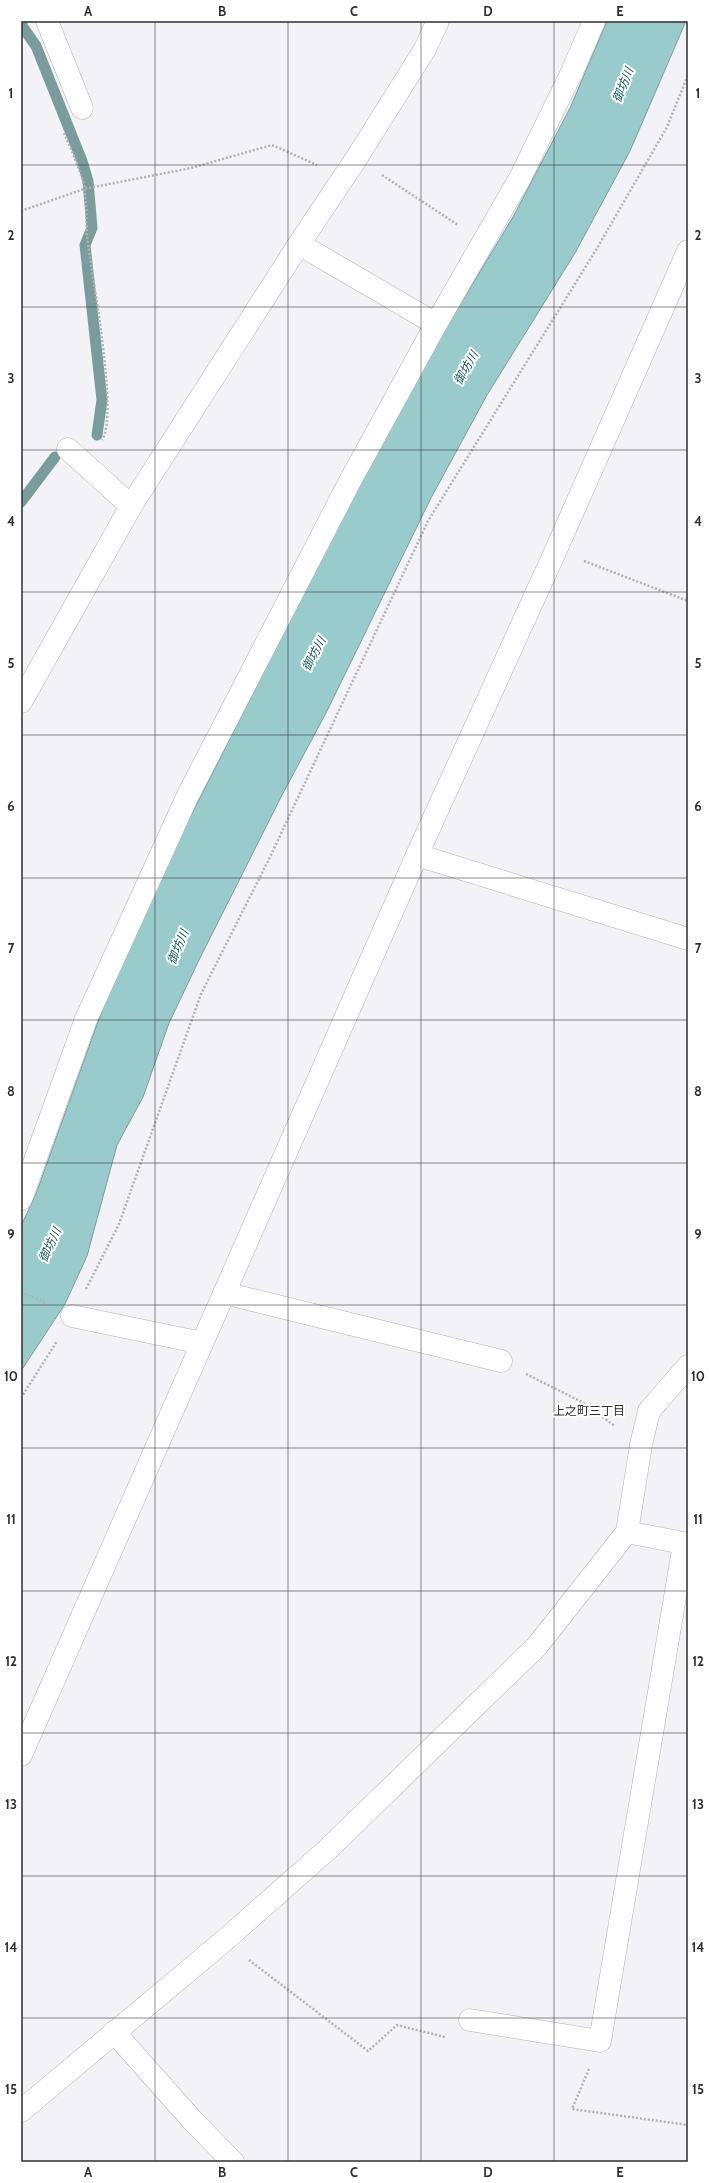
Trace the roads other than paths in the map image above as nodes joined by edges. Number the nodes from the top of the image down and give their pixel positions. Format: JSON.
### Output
{"nodes":[{"id":1,"x":47,"y":21,"type":"edge"},
{"id":2,"x":438,"y":21,"type":"edge"},
{"id":3,"x":594,"y":21,"type":"edge"},
{"id":4,"x":82,"y":108,"type":"dead end"},
{"id":5,"x":299,"y":244,"type":"junction"},
{"id":6,"x":688,"y":251,"type":"edge"},
{"id":7,"x":436,"y":324,"type":"junction"},
{"id":8,"x":68,"y":449,"type":"dead end"},
{"id":9,"x":131,"y":506,"type":"junction"},
{"id":10,"x":21,"y":702,"type":"edge"},
{"id":11,"x":417,"y":855,"type":"junction"},
{"id":12,"x":688,"y":939,"type":"edge"},
{"id":13,"x":21,"y":1199,"type":"edge"},
{"id":14,"x":224,"y":1292,"type":"junction"},
{"id":15,"x":72,"y":1316,"type":"road end"},
{"id":16,"x":202,"y":1343,"type":"junction"},
{"id":17,"x":501,"y":1361,"type":"road end"},
{"id":18,"x":688,"y":1366,"type":"edge"},
{"id":19,"x":627,"y":1532,"type":"junction"},
{"id":20,"x":686,"y":1544,"type":"edge"},
{"id":21,"x":21,"y":1755,"type":"edge"},
{"id":22,"x":470,"y":2020,"type":"road end"},
{"id":23,"x":114,"y":2032,"type":"junction"},
{"id":24,"x":21,"y":2111,"type":"edge"},
{"id":25,"x":233,"y":2162,"type":"edge"}],
"edges":[{"from":1,"to":4,"type":"street"},
{"from":2,"to":5,"type":"street"},
{"from":3,"to":7,"type":"street"},
{"from":5,"to":7,"type":"street"},
{"from":5,"to":9,"type":"street"},
{"from":6,"to":11,"type":"street"},
{"from":7,"to":13,"type":"street"},
{"from":8,"to":9,"type":"street"},
{"from":9,"to":10,"type":"street"},
{"from":11,"to":12,"type":"street"},
{"from":11,"to":14,"type":"street"},
{"from":14,"to":16,"type":"street"},
{"from":14,"to":17,"type":"street"},
{"from":15,"to":16,"type":"street"},
{"from":16,"to":21,"type":"street"},
{"from":18,"to":19,"type":"street"},
{"from":19,"to":20,"type":"street"},
{"from":19,"to":23,"type":"street"},
{"from":20,"to":22,"type":"street"},
{"from":23,"to":24,"type":"street"},
{"from":23,"to":25,"type":"street"}]}
